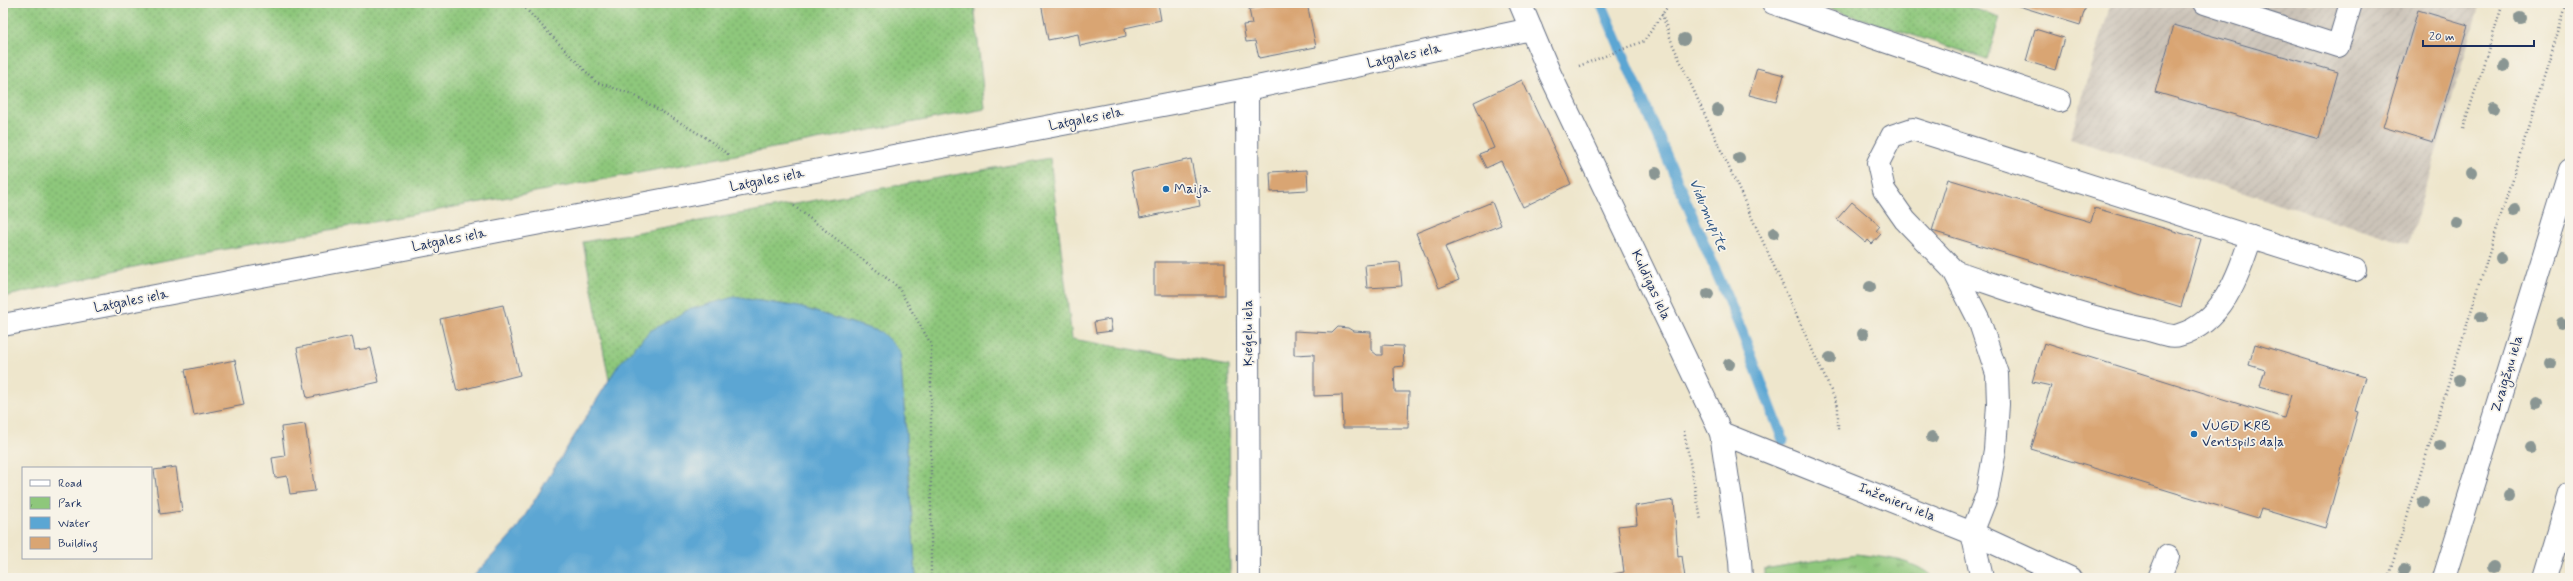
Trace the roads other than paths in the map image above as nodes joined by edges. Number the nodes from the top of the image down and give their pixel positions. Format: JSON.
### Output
{"nodes":[{"id":1,"x":1520,"y":3,"type":"edge"},
{"id":2,"x":1773,"y":3,"type":"edge"},
{"id":3,"x":2205,"y":3,"type":"edge"},
{"id":4,"x":2351,"y":3,"type":"edge"},
{"id":5,"x":1531,"y":30,"type":"junction"},
{"id":6,"x":1247,"y":89,"type":"junction"},
{"id":7,"x":2060,"y":101,"type":"dead end"},
{"id":8,"x":2570,"y":170,"type":"edge"},
{"id":9,"x":2251,"y":237,"type":"junction"},
{"id":10,"x":2355,"y":270,"type":"dead end"},
{"id":11,"x":1954,"y":272,"type":"junction"},
{"id":12,"x":3,"y":325,"type":"edge"},
{"id":13,"x":1722,"y":433,"type":"junction"},
{"id":14,"x":2570,"y":494,"type":"edge"},
{"id":15,"x":1972,"y":533,"type":"junction"},
{"id":16,"x":2168,"y":556,"type":"dead end"},
{"id":17,"x":1249,"y":578,"type":"edge"},
{"id":18,"x":1741,"y":578,"type":"edge"},
{"id":19,"x":1982,"y":578,"type":"edge"},
{"id":20,"x":2070,"y":578,"type":"edge"},
{"id":21,"x":2159,"y":578,"type":"edge"},
{"id":22,"x":2444,"y":578,"type":"edge"},
{"id":23,"x":2545,"y":578,"type":"edge"}],
"edges":[{"from":1,"to":5,"type":"street","name":"Kuldīgas iela"},
{"from":2,"to":7,"type":"street"},
{"from":3,"to":4,"type":"street"},
{"from":5,"to":6,"type":"street","name":"Latgales iela"},
{"from":5,"to":13,"type":"street","name":"Kuldīgas iela"},
{"from":6,"to":12,"type":"street","name":"Latgales iela"},
{"from":6,"to":17,"type":"street","name":"Ķieģeļu iela"},
{"from":8,"to":22,"type":"street","name":"Zvaigžņu iela"},
{"from":9,"to":10,"type":"street"},
{"from":9,"to":11,"type":"street"},
{"from":9,"to":11,"type":"street"},
{"from":11,"to":15,"type":"street"},
{"from":13,"to":15,"type":"street","name":"Inženieru iela"},
{"from":13,"to":18,"type":"street","name":"Kuldīgas iela"},
{"from":14,"to":23,"type":"street"},
{"from":15,"to":19,"type":"street"},
{"from":15,"to":20,"type":"street","name":"Inženieru iela"},
{"from":16,"to":21,"type":"street"}]}
